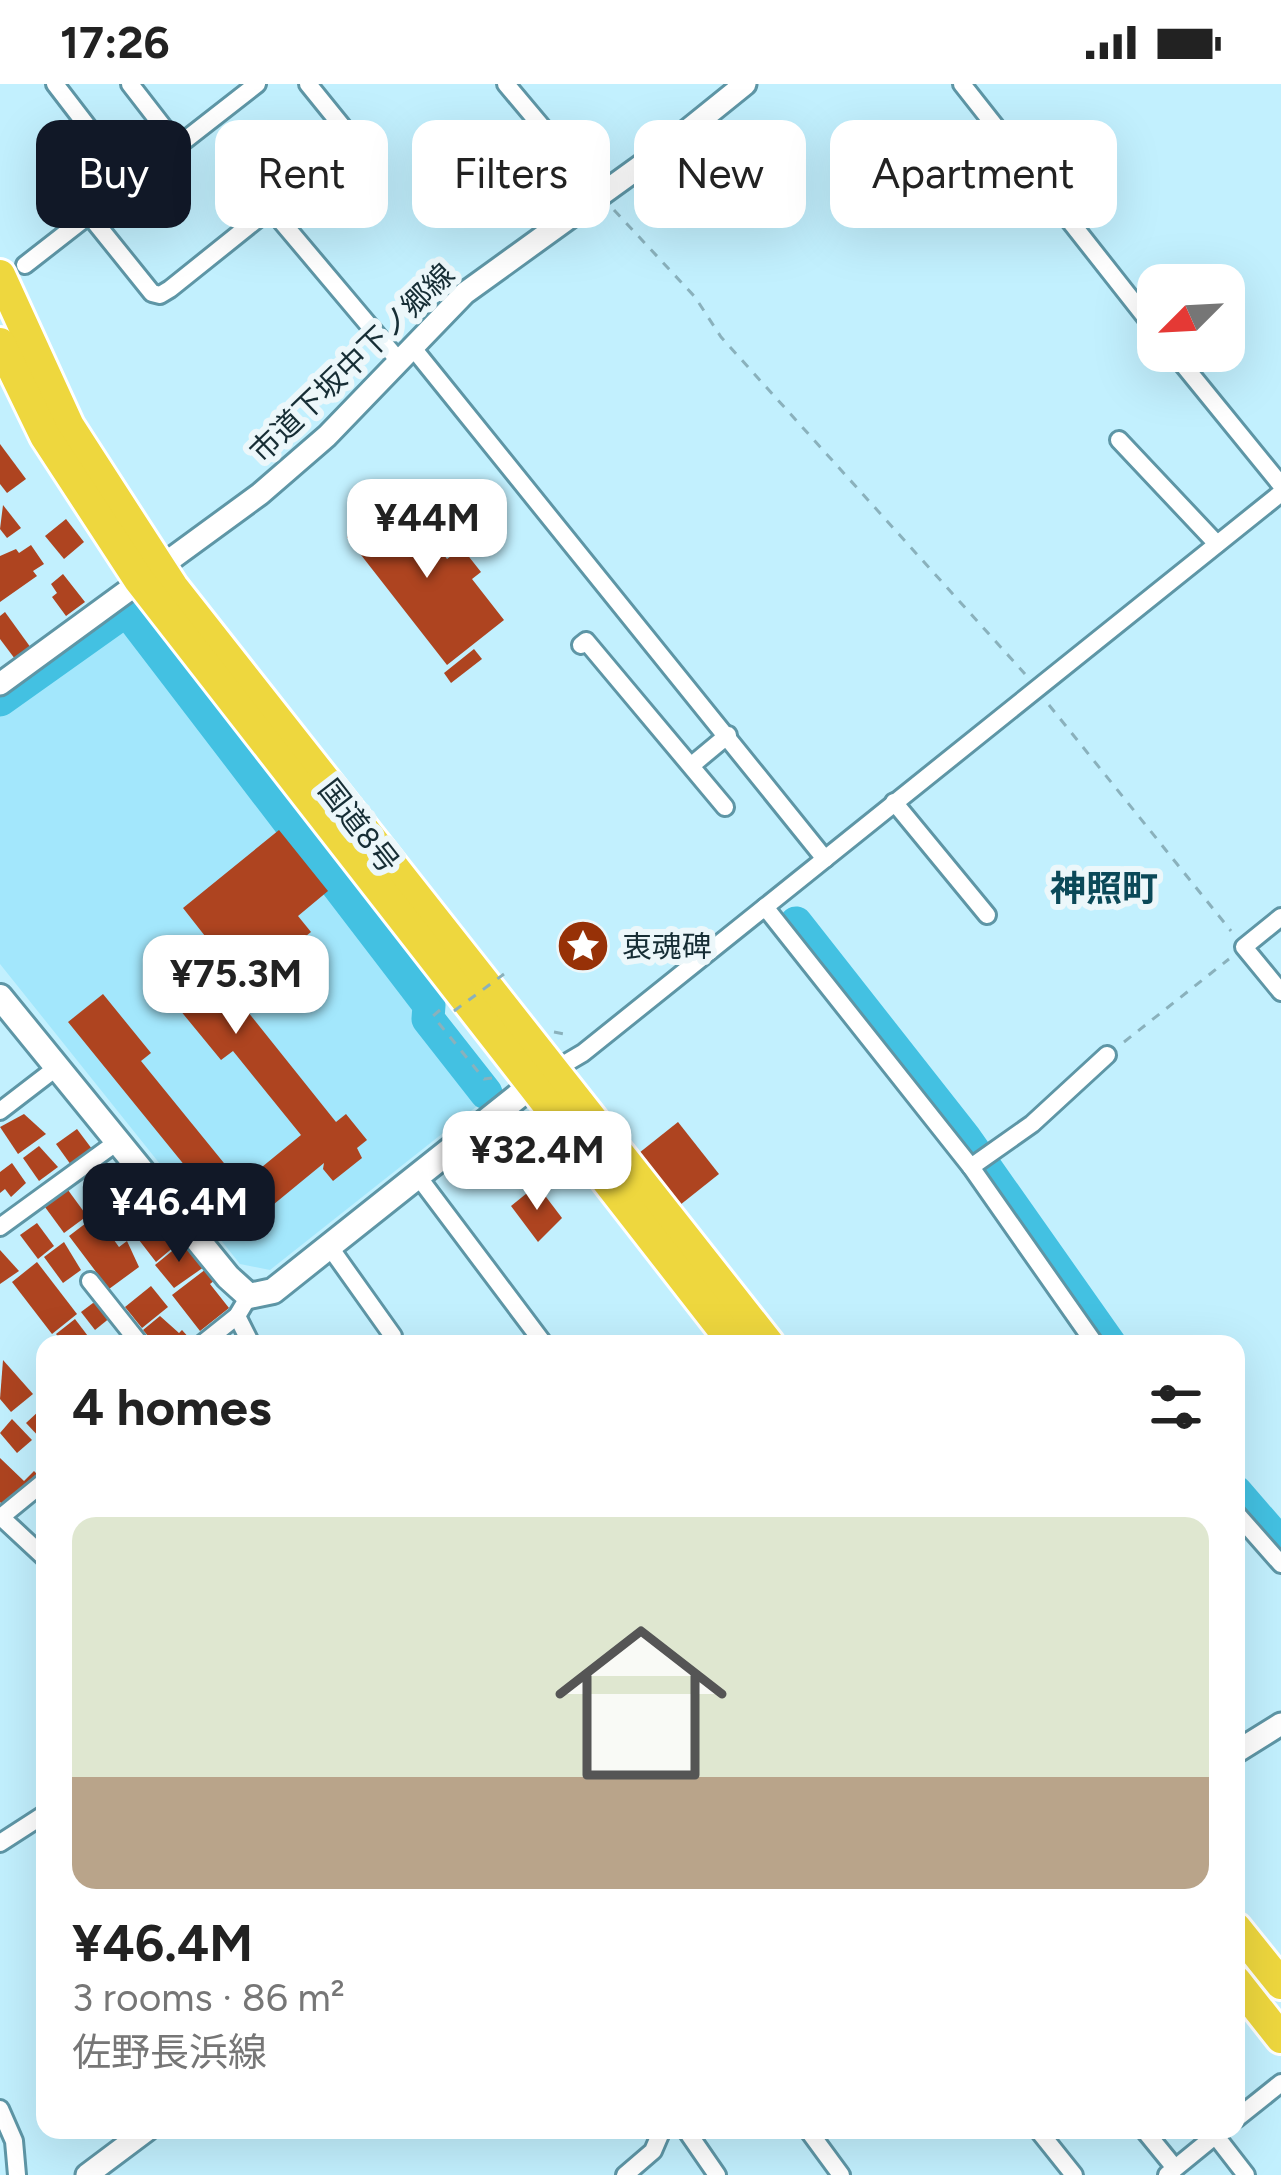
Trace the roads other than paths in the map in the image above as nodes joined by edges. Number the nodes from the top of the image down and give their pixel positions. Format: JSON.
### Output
{"nodes":[{"id":1,"x":56,"y":84,"type":"edge"},
{"id":2,"x":130,"y":84,"type":"edge"},
{"id":3,"x":256,"y":84,"type":"edge"},
{"id":4,"x":308,"y":84,"type":"edge"},
{"id":5,"x":506,"y":84,"type":"edge"},
{"id":6,"x":745,"y":84,"type":"edge"},
{"id":7,"x":962,"y":84,"type":"edge"},
{"id":8,"x":83,"y":120,"type":"edge"},
{"id":9,"x":158,"y":120,"type":"edge"},
{"id":10,"x":338,"y":120,"type":"edge"},
{"id":11,"x":536,"y":120,"type":"edge"},
{"id":12,"x":191,"y":136,"type":"edge"},
{"id":13,"x":610,"y":188,"type":"edge"},
{"id":14,"x":73,"y":228,"type":"edge"},
{"id":15,"x":100,"y":228,"type":"edge"},
{"id":16,"x":246,"y":228,"type":"edge"},
{"id":17,"x":289,"y":228,"type":"edge"},
{"id":18,"x":555,"y":228,"type":"edge"},
{"id":19,"x":12,"y":270,"type":"edge"},
{"id":20,"x":1137,"y":306,"type":"edge"},
{"id":21,"x":0,"y":343,"type":"edge"},
{"id":22,"x":406,"y":354,"type":"junction"},
{"id":23,"x":1189,"y":372,"type":"edge"},
{"id":24,"x":1119,"y":440,"type":"dead end"},
{"id":25,"x":1281,"y":489,"type":"edge"},
{"id":26,"x":1217,"y":544,"type":"junction"},
{"id":27,"x":149,"y":573,"type":"junction"},
{"id":28,"x":581,"y":646,"type":"dead end"},
{"id":29,"x":0,"y":683,"type":"edge"},
{"id":30,"x":728,"y":735,"type":"junction"},
{"id":31,"x":692,"y":766,"type":"junction"},
{"id":32,"x":895,"y":802,"type":"junction"},
{"id":33,"x":725,"y":806,"type":"dead end"},
{"id":34,"x":825,"y":859,"type":"junction"},
{"id":35,"x":765,"y":907,"type":"junction"},
{"id":36,"x":987,"y":915,"type":"dead end"},
{"id":37,"x":1281,"y":917,"type":"edge"},
{"id":38,"x":1281,"y":992,"type":"edge"},
{"id":39,"x":0,"y":997,"type":"edge"},
{"id":40,"x":1107,"y":1055,"type":"road end"},
{"id":41,"x":56,"y":1068,"type":"junction"},
{"id":42,"x":542,"y":1078,"type":"junction"},
{"id":43,"x":0,"y":1111,"type":"edge"},
{"id":44,"x":116,"y":1142,"type":"junction"},
{"id":45,"x":971,"y":1167,"type":"junction"},
{"id":46,"x":416,"y":1175,"type":"junction"},
{"id":47,"x":0,"y":1227,"type":"edge"},
{"id":48,"x":329,"y":1246,"type":"junction"},
{"id":49,"x":90,"y":1281,"type":"dead end"},
{"id":50,"x":243,"y":1306,"type":"junction"},
{"id":51,"x":133,"y":1335,"type":"edge"},
{"id":52,"x":212,"y":1335,"type":"edge"},
{"id":53,"x":249,"y":1335,"type":"edge"},
{"id":54,"x":392,"y":1335,"type":"edge"},
{"id":55,"x":537,"y":1335,"type":"edge"},
{"id":56,"x":728,"y":1335,"type":"edge"},
{"id":57,"x":761,"y":1335,"type":"edge"},
{"id":58,"x":1089,"y":1335,"type":"edge"},
{"id":59,"x":36,"y":1487,"type":"edge"},
{"id":60,"x":0,"y":1516,"type":"edge"},
{"id":61,"x":1245,"y":1523,"type":"edge"},
{"id":62,"x":36,"y":1550,"type":"edge"},
{"id":63,"x":1281,"y":1564,"type":"edge"},
{"id":64,"x":1281,"y":1724,"type":"edge"},
{"id":65,"x":1245,"y":1746,"type":"edge"},
{"id":66,"x":36,"y":1820,"type":"edge"},
{"id":67,"x":0,"y":1843,"type":"edge"},
{"id":68,"x":1245,"y":1939,"type":"edge"},
{"id":69,"x":1281,"y":1984,"type":"edge"},
{"id":70,"x":1245,"y":1992,"type":"edge"},
{"id":71,"x":1281,"y":2038,"type":"edge"},
{"id":72,"x":1281,"y":2083,"type":"edge"},
{"id":73,"x":0,"y":2109,"type":"edge"},
{"id":74,"x":1245,"y":2112,"type":"edge"},
{"id":75,"x":135,"y":2139,"type":"edge"},
{"id":76,"x":658,"y":2139,"type":"edge"},
{"id":77,"x":692,"y":2139,"type":"edge"},
{"id":78,"x":815,"y":2139,"type":"edge"},
{"id":79,"x":1045,"y":2139,"type":"edge"},
{"id":80,"x":1150,"y":2139,"type":"edge"},
{"id":81,"x":1210,"y":2139,"type":"edge"},
{"id":82,"x":1223,"y":2139,"type":"edge"},
{"id":83,"x":1171,"y":2172,"type":"edge"},
{"id":84,"x":17,"y":2175,"type":"edge"},
{"id":85,"x":87,"y":2175,"type":"edge"},
{"id":86,"x":625,"y":2175,"type":"edge"},
{"id":87,"x":717,"y":2175,"type":"edge"},
{"id":88,"x":841,"y":2175,"type":"edge"},
{"id":89,"x":1074,"y":2175,"type":"edge"},
{"id":90,"x":1246,"y":2175,"type":"edge"}],
"edges":[{"from":1,"to":8,"type":"street"},
{"from":2,"to":9,"type":"street"},
{"from":3,"to":12,"type":"street"},
{"from":4,"to":10,"type":"street"},
{"from":5,"to":11,"type":"street"},
{"from":6,"to":13,"type":"street","name":"市道下坂中下ノ郷線"},
{"from":7,"to":20,"type":"street"},
{"from":14,"to":19,"type":"street"},
{"from":15,"to":16,"type":"street"},
{"from":17,"to":22,"type":"street"},
{"from":18,"to":22,"type":"street","name":"市道下坂中下ノ郷線"},
{"from":19,"to":27,"type":"highway","name":"国道8号"},
{"from":21,"to":27,"type":"highway","name":"国道8号"},
{"from":22,"to":27,"type":"street","name":"市道下坂中下ノ郷線"},
{"from":22,"to":30,"type":"street"},
{"from":23,"to":25,"type":"street"},
{"from":24,"to":26,"type":"street"},
{"from":25,"to":26,"type":"street"},
{"from":26,"to":32,"type":"street"},
{"from":27,"to":29,"type":"street","name":"市道下坂中下ノ郷線"},
{"from":27,"to":42,"type":"highway","name":"国道8号"},
{"from":28,"to":31,"type":"street"},
{"from":30,"to":31,"type":"street"},
{"from":30,"to":34,"type":"street"},
{"from":31,"to":33,"type":"street"},
{"from":32,"to":34,"type":"street"},
{"from":32,"to":36,"type":"street"},
{"from":34,"to":35,"type":"street"},
{"from":35,"to":42,"type":"street"},
{"from":35,"to":45,"type":"street"},
{"from":37,"to":38,"type":"street"},
{"from":39,"to":41,"type":"main road"},
{"from":40,"to":45,"type":"street"},
{"from":41,"to":43,"type":"street"},
{"from":41,"to":44,"type":"main road"},
{"from":42,"to":46,"type":"main road"},
{"from":42,"to":56,"type":"highway","name":"国道8号"},
{"from":42,"to":57,"type":"highway","name":"国道8号"},
{"from":44,"to":47,"type":"street"},
{"from":44,"to":50,"type":"main road"},
{"from":45,"to":58,"type":"street"},
{"from":46,"to":48,"type":"main road"},
{"from":46,"to":55,"type":"street"},
{"from":48,"to":50,"type":"main road"},
{"from":48,"to":54,"type":"street"},
{"from":49,"to":51,"type":"street"},
{"from":50,"to":52,"type":"street"},
{"from":50,"to":53,"type":"street"},
{"from":59,"to":60,"type":"street"},
{"from":60,"to":62,"type":"street"},
{"from":61,"to":63,"type":"street"},
{"from":64,"to":65,"type":"street"},
{"from":66,"to":67,"type":"street"},
{"from":68,"to":69,"type":"highway"},
{"from":70,"to":71,"type":"highway"},
{"from":72,"to":74,"type":"street"},
{"from":73,"to":84,"type":"street"},
{"from":75,"to":85,"type":"street"},
{"from":76,"to":86,"type":"street"},
{"from":77,"to":87,"type":"street"},
{"from":78,"to":88,"type":"street"},
{"from":79,"to":89,"type":"street"},
{"from":80,"to":83,"type":"street"},
{"from":81,"to":83,"type":"street"},
{"from":82,"to":90,"type":"street"}]}
